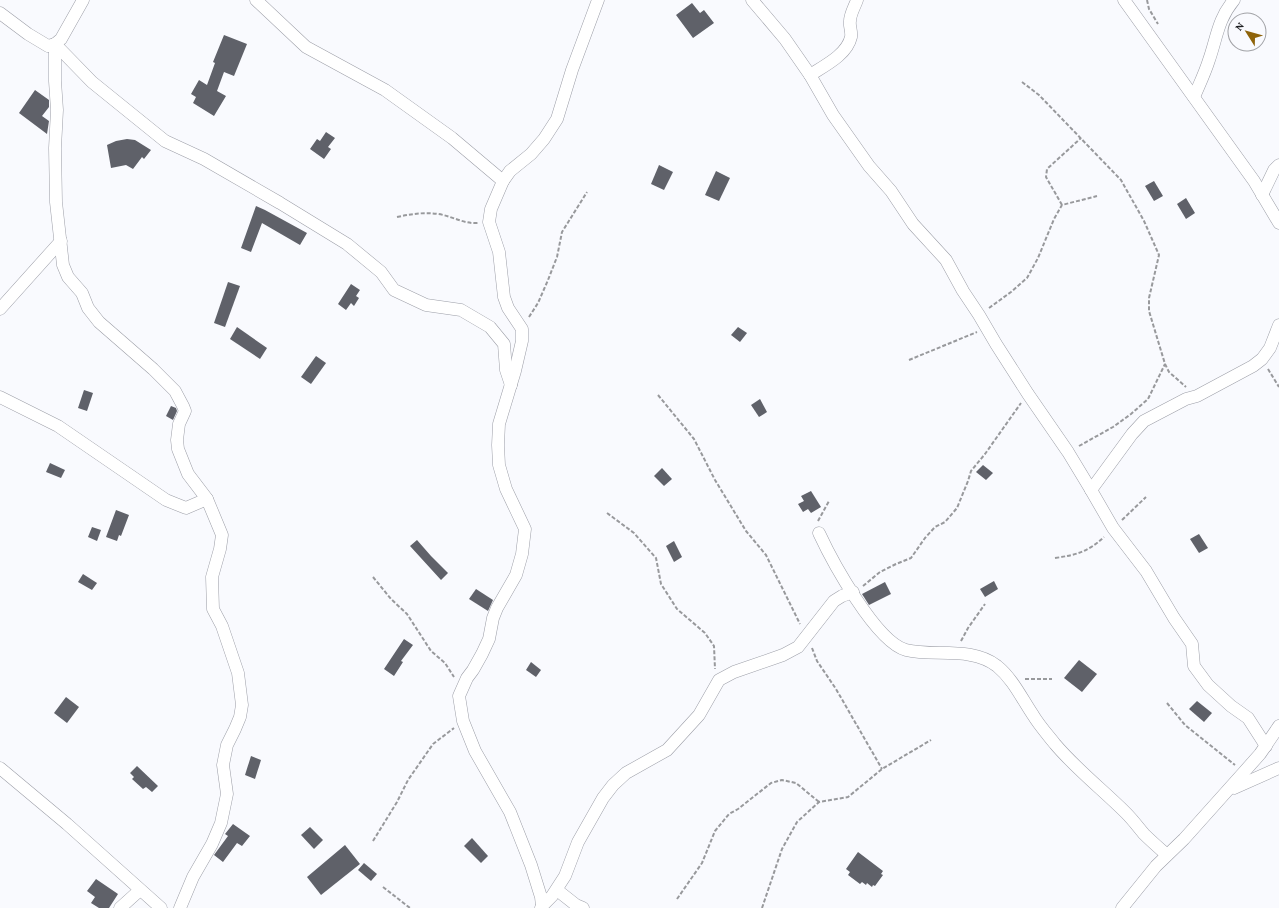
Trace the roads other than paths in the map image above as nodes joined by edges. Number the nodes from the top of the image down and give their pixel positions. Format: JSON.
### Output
{"nodes":[{"id":1,"x":83,"y":0,"type":"edge"},
{"id":2,"x":256,"y":0,"type":"edge"},
{"id":3,"x":598,"y":0,"type":"edge"},
{"id":4,"x":752,"y":0,"type":"edge"},
{"id":5,"x":857,"y":0,"type":"edge"},
{"id":6,"x":1124,"y":0,"type":"edge"},
{"id":7,"x":1234,"y":0,"type":"edge"},
{"id":8,"x":0,"y":12,"type":"edge"},
{"id":9,"x":55,"y":44,"type":"junction"},
{"id":10,"x":810,"y":75,"type":"junction"},
{"id":11,"x":1194,"y":97,"type":"junction"},
{"id":12,"x":1276,"y":167,"type":"edge"},
{"id":13,"x":1254,"y":181,"type":"junction"},
{"id":14,"x":503,"y":182,"type":"junction"},
{"id":15,"x":1262,"y":195,"type":"junction"},
{"id":16,"x":1279,"y":223,"type":"edge"},
{"id":17,"x":61,"y":241,"type":"junction"},
{"id":18,"x":0,"y":309,"type":"edge"},
{"id":19,"x":1279,"y":325,"type":"edge"},
{"id":20,"x":511,"y":385,"type":"junction"},
{"id":21,"x":0,"y":397,"type":"edge"},
{"id":22,"x":1091,"y":490,"type":"junction"},
{"id":23,"x":207,"y":499,"type":"junction"},
{"id":24,"x":819,"y":532,"type":"road end"},
{"id":25,"x":853,"y":592,"type":"junction"},
{"id":26,"x":1279,"y":726,"type":"edge"},
{"id":27,"x":1263,"y":750,"type":"junction"},
{"id":28,"x":0,"y":768,"type":"edge"},
{"id":29,"x":1228,"y":790,"type":"junction"},
{"id":30,"x":1166,"y":855,"type":"junction"},
{"id":31,"x":140,"y":890,"type":"junction"},
{"id":32,"x":557,"y":890,"type":"junction"},
{"id":33,"x":542,"y":907,"type":"edge"},
{"id":34,"x":120,"y":908,"type":"edge"},
{"id":35,"x":161,"y":908,"type":"edge"},
{"id":36,"x":180,"y":908,"type":"edge"},
{"id":37,"x":582,"y":908,"type":"edge"},
{"id":38,"x":1122,"y":908,"type":"edge"}],
"edges":[{"from":1,"to":9,"type":"street"},
{"from":2,"to":14,"type":"street"},
{"from":3,"to":14,"type":"street"},
{"from":4,"to":10,"type":"street"},
{"from":5,"to":10,"type":"street"},
{"from":6,"to":11,"type":"street"},
{"from":7,"to":11,"type":"street"},
{"from":8,"to":9,"type":"street"},
{"from":9,"to":17,"type":"street"},
{"from":9,"to":20,"type":"street"},
{"from":10,"to":22,"type":"street"},
{"from":11,"to":13,"type":"street"},
{"from":12,"to":13,"type":"street"},
{"from":12,"to":15,"type":"street"},
{"from":13,"to":15,"type":"street"},
{"from":14,"to":20,"type":"street"},
{"from":15,"to":16,"type":"street"},
{"from":17,"to":18,"type":"street"},
{"from":17,"to":23,"type":"street"},
{"from":19,"to":22,"type":"street"},
{"from":20,"to":33,"type":"street"},
{"from":21,"to":23,"type":"street"},
{"from":22,"to":27,"type":"street"},
{"from":23,"to":36,"type":"street"},
{"from":24,"to":25,"type":"street"},
{"from":25,"to":30,"type":"street"},
{"from":25,"to":32,"type":"street"},
{"from":26,"to":27,"type":"street"},
{"from":27,"to":29,"type":"street"},
{"from":27,"to":29,"type":"street"},
{"from":28,"to":31,"type":"street"},
{"from":29,"to":30,"type":"street"},
{"from":30,"to":38,"type":"street"},
{"from":31,"to":34,"type":"street"},
{"from":31,"to":35,"type":"street"},
{"from":32,"to":33,"type":"street"},
{"from":32,"to":37,"type":"street"}]}
